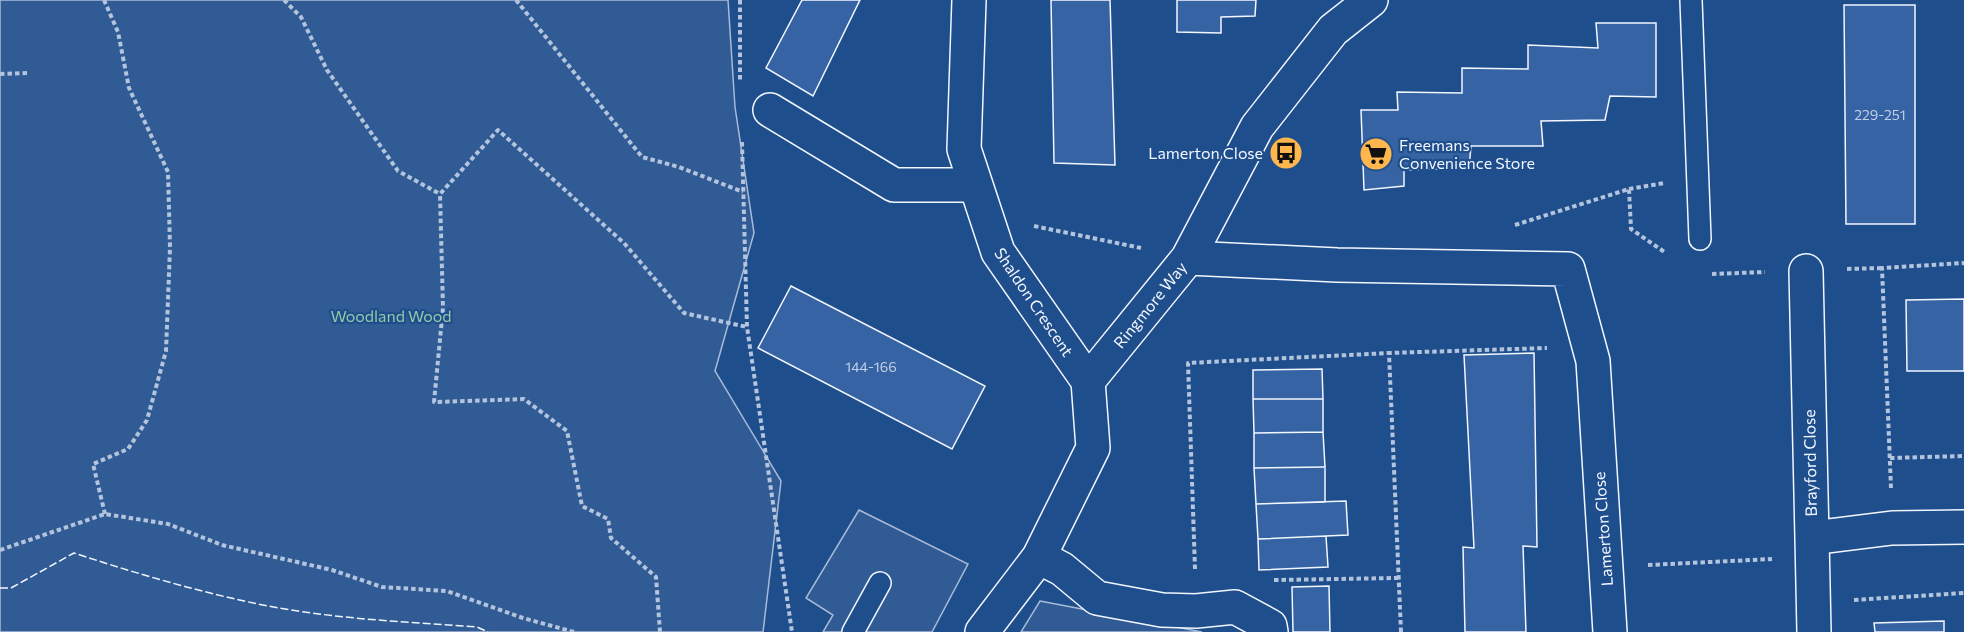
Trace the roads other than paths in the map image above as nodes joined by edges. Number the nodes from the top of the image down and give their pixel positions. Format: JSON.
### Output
{"nodes":[{"id":1,"x":969,"y":0,"type":"edge"},
{"id":2,"x":1371,"y":0,"type":"edge"},
{"id":3,"x":1691,"y":0,"type":"edge"},
{"id":4,"x":770,"y":110,"type":"dead end"},
{"id":5,"x":976,"y":185,"type":"junction"},
{"id":6,"x":1700,"y":239,"type":"dead end"},
{"id":7,"x":1188,"y":258,"type":"junction"},
{"id":8,"x":1806,"y":271,"type":"road end"},
{"id":9,"x":1088,"y":381,"type":"junction"},
{"id":10,"x":1964,"y":527,"type":"edge"},
{"id":11,"x":1812,"y":547,"type":"junction"},
{"id":12,"x":1039,"y":557,"type":"junction"},
{"id":13,"x":880,"y":583,"type":"dead end"},
{"id":14,"x":853,"y":632,"type":"edge"},
{"id":15,"x":982,"y":632,"type":"edge"},
{"id":16,"x":1271,"y":632,"type":"edge"},
{"id":17,"x":1610,"y":632,"type":"edge"},
{"id":18,"x":1814,"y":632,"type":"edge"}],
"edges":[{"from":1,"to":5,"type":"street","name":"Shaldon Crescent"},
{"from":2,"to":7,"type":"street","name":"Ringmore Way"},
{"from":3,"to":6,"type":"lane"},
{"from":4,"to":5,"type":"street"},
{"from":5,"to":9,"type":"street","name":"Shaldon Crescent"},
{"from":7,"to":9,"type":"street","name":"Ringmore Way"},
{"from":7,"to":17,"type":"street","name":"Lamerton Close"},
{"from":8,"to":11,"type":"street","name":"Brayford Close"},
{"from":9,"to":12,"type":"street"},
{"from":10,"to":11,"type":"street","name":"Brayford Close"},
{"from":11,"to":18,"type":"street"},
{"from":12,"to":15,"type":"street"},
{"from":12,"to":16,"type":"street"},
{"from":13,"to":14,"type":"lane"}]}
